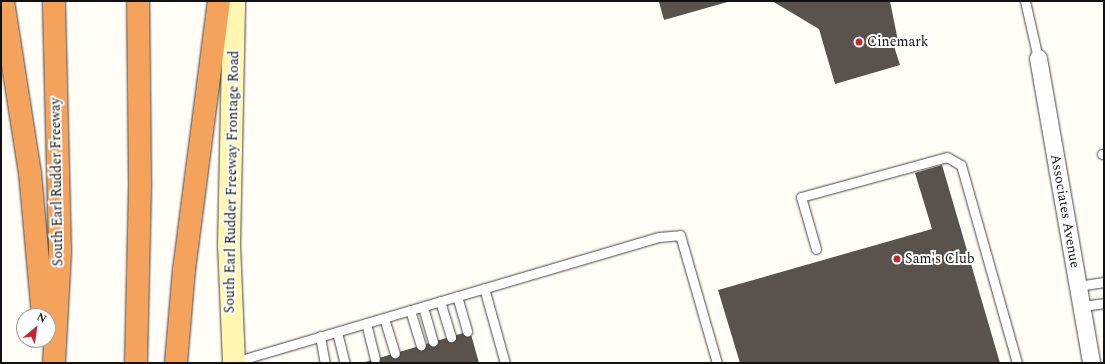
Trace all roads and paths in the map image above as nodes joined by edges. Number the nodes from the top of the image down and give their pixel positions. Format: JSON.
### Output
{"nodes":[{"id":1,"x":3,"y":1,"type":"edge"},
{"id":2,"x":54,"y":1,"type":"edge"},
{"id":3,"x":138,"y":1,"type":"edge"},
{"id":4,"x":219,"y":1,"type":"edge"},
{"id":5,"x":234,"y":1,"type":"edge"},
{"id":6,"x":1025,"y":1,"type":"edge"},
{"id":7,"x":1038,"y":58,"type":"joint"},
{"id":8,"x":816,"y":249,"type":"dead end"},
{"id":9,"x":1104,"y":282,"type":"edge"},
{"id":10,"x":1078,"y":286,"type":"junction"},
{"id":11,"x":484,"y":288,"type":"junction"},
{"id":12,"x":457,"y":296,"type":"junction"},
{"id":13,"x":440,"y":302,"type":"junction"},
{"id":14,"x":1104,"y":303,"type":"edge"},
{"id":15,"x":1081,"y":306,"type":"junction"},
{"id":16,"x":423,"y":307,"type":"junction"},
{"id":17,"x":42,"y":308,"type":"edge"},
{"id":18,"x":410,"y":310,"type":"junction"},
{"id":19,"x":384,"y":318,"type":"junction"},
{"id":20,"x":366,"y":323,"type":"junction"},
{"id":21,"x":336,"y":332,"type":"junction"},
{"id":22,"x":468,"y":332,"type":"dead end"},
{"id":23,"x":320,"y":336,"type":"junction"},
{"id":24,"x":450,"y":337,"type":"dead end"},
{"id":25,"x":433,"y":342,"type":"dead end"},
{"id":26,"x":421,"y":346,"type":"dead end"},
{"id":27,"x":47,"y":348,"type":"edge"},
{"id":28,"x":395,"y":353,"type":"dead end"},
{"id":29,"x":375,"y":359,"type":"dead end"},
{"id":30,"x":234,"y":362,"type":"edge"},
{"id":31,"x":50,"y":363,"type":"edge"},
{"id":32,"x":54,"y":363,"type":"edge"},
{"id":33,"x":136,"y":363,"type":"edge"},
{"id":34,"x":176,"y":363,"type":"edge"},
{"id":35,"x":325,"y":363,"type":"edge"},
{"id":36,"x":345,"y":363,"type":"edge"},
{"id":37,"x":506,"y":363,"type":"edge"},
{"id":38,"x":717,"y":363,"type":"edge"},
{"id":39,"x":1017,"y":363,"type":"edge"},
{"id":40,"x":1091,"y":363,"type":"edge"}],
"edges":[{"from":1,"to":17,"type":"highway"},
{"from":2,"to":32,"type":"highway","name":"South Earl Rudder Freeway"},
{"from":3,"to":33,"type":"highway"},
{"from":4,"to":34,"type":"highway"},
{"from":5,"to":30,"type":"main road","name":"South Earl Rudder Freeway Frontage Road"},
{"from":6,"to":7,"type":"lane"},
{"from":7,"to":10,"type":"street","name":"Associates Avenue"},
{"from":8,"to":39,"type":"lane"},
{"from":9,"to":10,"type":"lane"},
{"from":10,"to":15,"type":"street","name":"Associates Avenue"},
{"from":11,"to":12,"type":"lane"},
{"from":11,"to":37,"type":"lane"},
{"from":11,"to":38,"type":"lane"},
{"from":12,"to":13,"type":"lane"},
{"from":12,"to":22,"type":"lane"},
{"from":13,"to":16,"type":"lane"},
{"from":13,"to":24,"type":"lane"},
{"from":14,"to":15,"type":"lane"},
{"from":15,"to":40,"type":"street","name":"Associates Avenue"},
{"from":16,"to":18,"type":"lane"},
{"from":16,"to":25,"type":"lane"},
{"from":18,"to":19,"type":"lane"},
{"from":18,"to":26,"type":"lane"},
{"from":19,"to":20,"type":"lane"},
{"from":19,"to":28,"type":"lane"},
{"from":20,"to":21,"type":"lane"},
{"from":20,"to":29,"type":"lane"},
{"from":21,"to":23,"type":"lane"},
{"from":21,"to":36,"type":"lane"},
{"from":23,"to":30,"type":"lane"},
{"from":23,"to":35,"type":"lane"},
{"from":27,"to":31,"type":"highway"}]}
